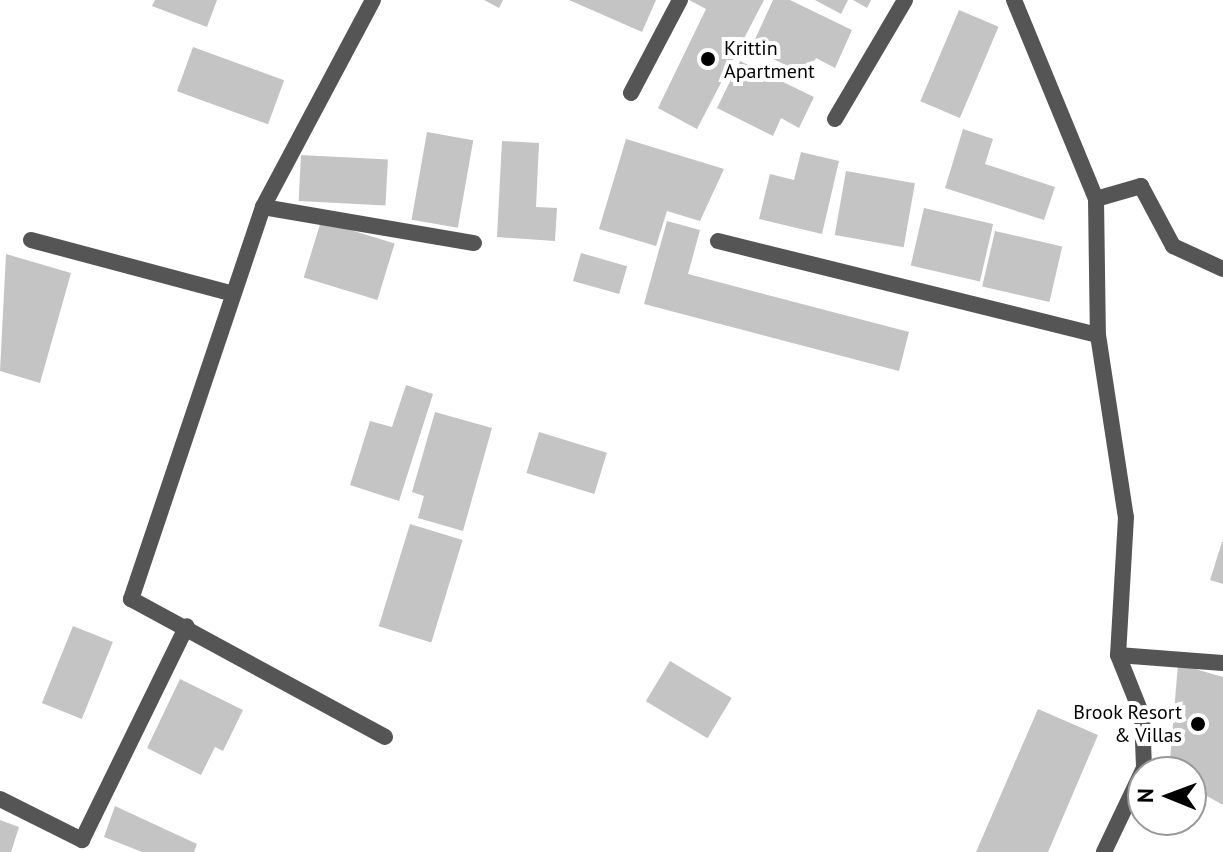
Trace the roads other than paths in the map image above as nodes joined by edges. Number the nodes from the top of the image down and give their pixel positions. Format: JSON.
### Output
{"nodes":[{"id":1,"x":373,"y":0,"type":"edge"},
{"id":2,"x":680,"y":0,"type":"edge"},
{"id":3,"x":905,"y":0,"type":"edge"},
{"id":4,"x":1014,"y":0,"type":"edge"},
{"id":5,"x":631,"y":93,"type":"dead end"},
{"id":6,"x":835,"y":119,"type":"dead end"},
{"id":7,"x":1096,"y":199,"type":"junction"},
{"id":8,"x":263,"y":207,"type":"junction"},
{"id":9,"x":31,"y":240,"type":"dead end"},
{"id":10,"x":718,"y":241,"type":"dead end"},
{"id":11,"x":474,"y":243,"type":"dead end"},
{"id":12,"x":1223,"y":269,"type":"edge"},
{"id":13,"x":230,"y":293,"type":"junction"},
{"id":14,"x":1098,"y":335,"type":"junction"},
{"id":15,"x":187,"y":626,"type":"junction"},
{"id":16,"x":1118,"y":655,"type":"junction"},
{"id":17,"x":1223,"y":663,"type":"edge"},
{"id":18,"x":385,"y":737,"type":"dead end"},
{"id":19,"x":0,"y":799,"type":"edge"},
{"id":20,"x":1104,"y":852,"type":"edge"}],
"edges":[{"from":1,"to":8,"type":"street"},
{"from":2,"to":5,"type":"street"},
{"from":3,"to":6,"type":"street"},
{"from":4,"to":7,"type":"street"},
{"from":7,"to":12,"type":"street"},
{"from":7,"to":14,"type":"street"},
{"from":8,"to":11,"type":"street"},
{"from":8,"to":13,"type":"street"},
{"from":9,"to":13,"type":"street"},
{"from":10,"to":14,"type":"street"},
{"from":13,"to":15,"type":"street"},
{"from":14,"to":16,"type":"street"},
{"from":15,"to":18,"type":"street"},
{"from":15,"to":19,"type":"street"},
{"from":16,"to":17,"type":"street"},
{"from":16,"to":20,"type":"street"}]}
